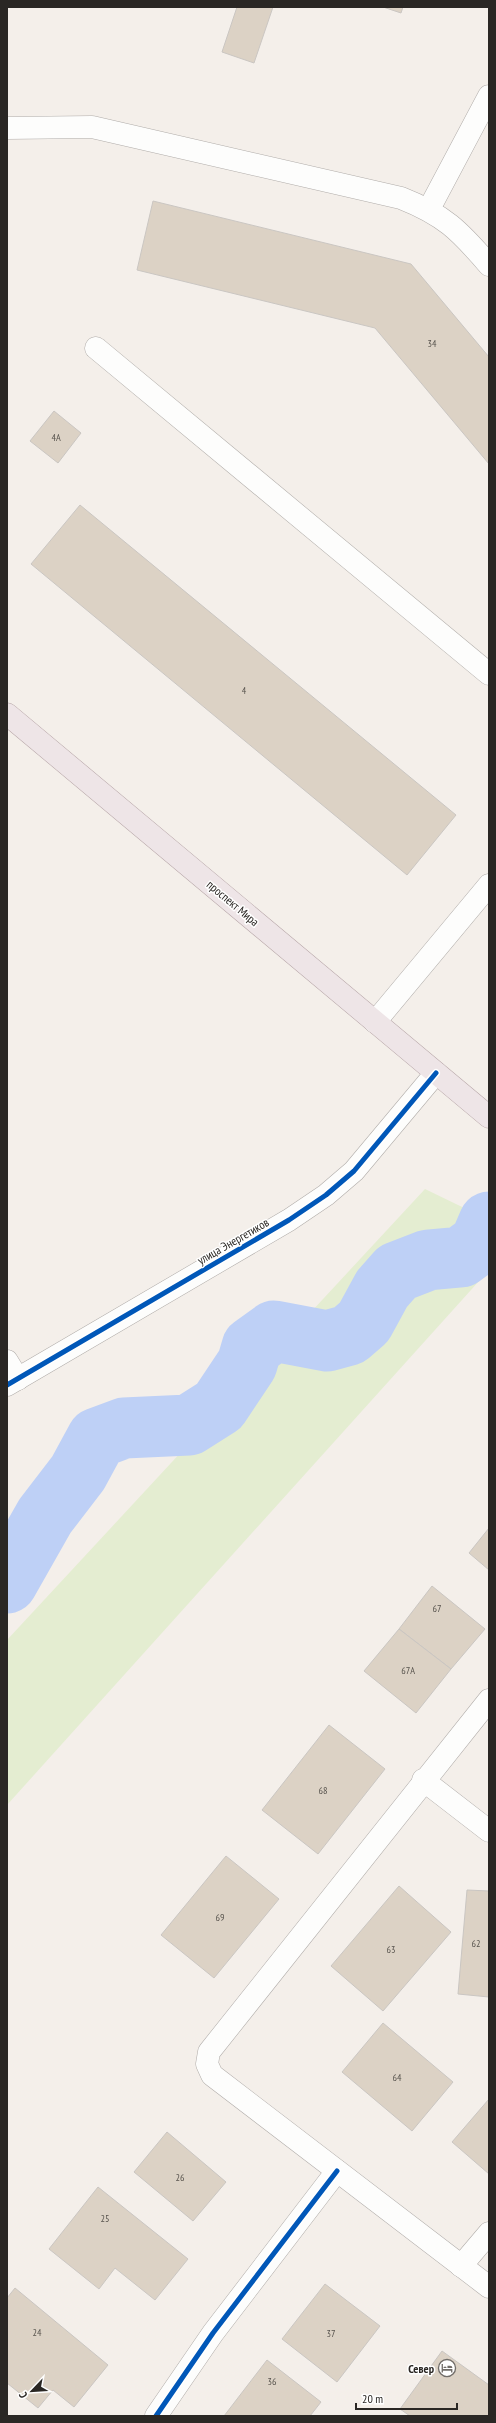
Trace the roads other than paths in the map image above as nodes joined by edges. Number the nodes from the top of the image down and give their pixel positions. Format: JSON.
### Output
{"nodes":[{"id":1,"x":489,"y":96,"type":"edge"},
{"id":2,"x":7,"y":128,"type":"edge"},
{"id":3,"x":429,"y":209,"type":"junction"},
{"id":4,"x":489,"y":265,"type":"edge"},
{"id":5,"x":96,"y":348,"type":"dead end"},
{"id":6,"x":489,"y":674,"type":"edge"},
{"id":7,"x":7,"y":714,"type":"edge"},
{"id":8,"x":489,"y":885,"type":"edge"},
{"id":9,"x":375,"y":1022,"type":"junction"},
{"id":10,"x":436,"y":1073,"type":"junction"},
{"id":11,"x":489,"y":1117,"type":"edge"},
{"id":12,"x":11,"y":1375,"type":"edge"},
{"id":13,"x":489,"y":1700,"type":"edge"},
{"id":14,"x":423,"y":1780,"type":"junction"},
{"id":15,"x":489,"y":1831,"type":"edge"},
{"id":16,"x":337,"y":2171,"type":"junction"},
{"id":17,"x":489,"y":2233,"type":"edge"},
{"id":18,"x":461,"y":2266,"type":"junction"},
{"id":19,"x":489,"y":2287,"type":"edge"},
{"id":20,"x":156,"y":2416,"type":"edge"}],
"edges":[{"from":1,"to":3,"type":"street"},
{"from":2,"to":3,"type":"street"},
{"from":3,"to":4,"type":"street"},
{"from":5,"to":6,"type":"street"},
{"from":7,"to":9,"type":"main road","name":"проспект Мира"},
{"from":8,"to":9,"type":"street"},
{"from":9,"to":10,"type":"main road","name":"проспект Мира"},
{"from":10,"to":11,"type":"main road","name":"проспект Мира"},
{"from":10,"to":12,"type":"street","name":"улица Энергетиков"},
{"from":13,"to":14,"type":"street"},
{"from":14,"to":15,"type":"street"},
{"from":14,"to":16,"type":"street"},
{"from":16,"to":18,"type":"street"},
{"from":16,"to":20,"type":"street"},
{"from":17,"to":18,"type":"street"},
{"from":18,"to":19,"type":"street"}]}
